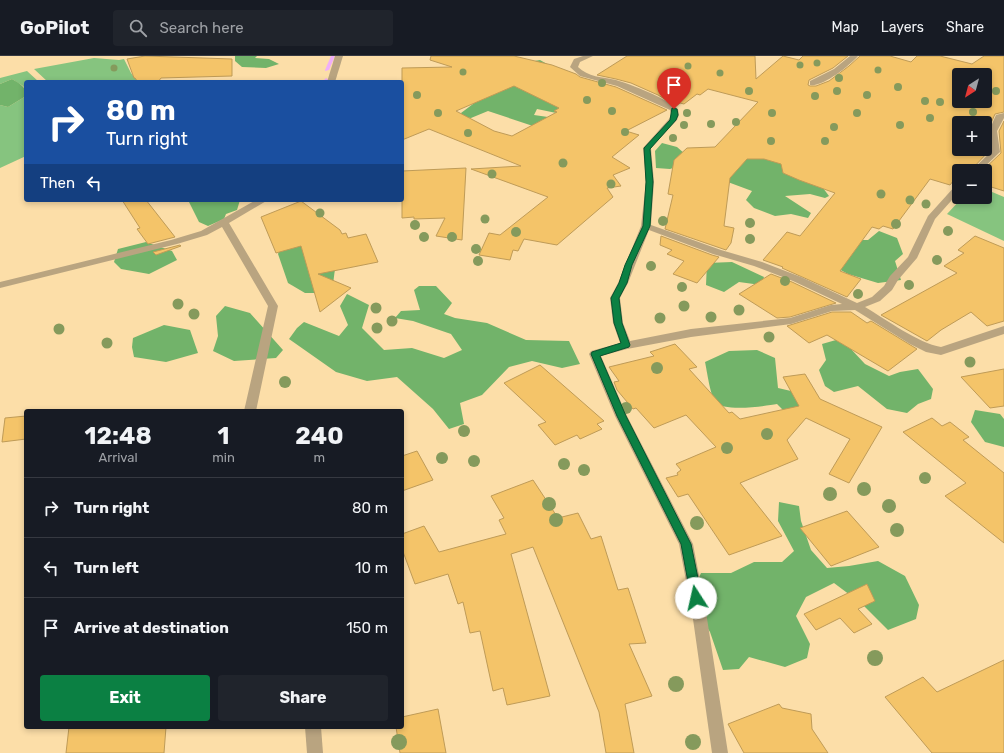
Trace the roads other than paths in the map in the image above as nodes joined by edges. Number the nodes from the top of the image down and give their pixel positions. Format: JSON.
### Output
{"nodes":[{"id":1,"x":339,"y":56,"type":"edge"},
{"id":2,"x":588,"y":56,"type":"edge"},
{"id":3,"x":854,"y":56,"type":"edge"},
{"id":4,"x":332,"y":80,"type":"edge"},
{"id":5,"x":813,"y":83,"type":"dead end"},
{"id":6,"x":1004,"y":115,"type":"edge"},
{"id":7,"x":983,"y":164,"type":"edge"},
{"id":8,"x":952,"y":195,"type":"edge"},
{"id":9,"x":260,"y":202,"type":"edge"},
{"id":10,"x":224,"y":223,"type":"junction"},
{"id":11,"x":646,"y":226,"type":"junction"},
{"id":12,"x":0,"y":285,"type":"edge"},
{"id":13,"x":857,"y":307,"type":"junction"},
{"id":14,"x":1004,"y":330,"type":"edge"},
{"id":15,"x":626,"y":345,"type":"junction"},
{"id":16,"x":250,"y":409,"type":"edge"},
{"id":17,"x":313,"y":729,"type":"edge"},
{"id":18,"x":315,"y":753,"type":"edge"},
{"id":19,"x":720,"y":753,"type":"edge"}],
"edges":[{"from":1,"to":4,"type":"street"},
{"from":2,"to":11,"type":"street"},
{"from":3,"to":5,"type":"street"},
{"from":6,"to":7,"type":"street"},
{"from":8,"to":13,"type":"street"},
{"from":9,"to":10,"type":"street"},
{"from":10,"to":12,"type":"street"},
{"from":10,"to":16,"type":"street"},
{"from":11,"to":13,"type":"street"},
{"from":11,"to":15,"type":"street"},
{"from":13,"to":14,"type":"street"},
{"from":13,"to":15,"type":"street"},
{"from":15,"to":19,"type":"street"},
{"from":17,"to":18,"type":"street"}]}
